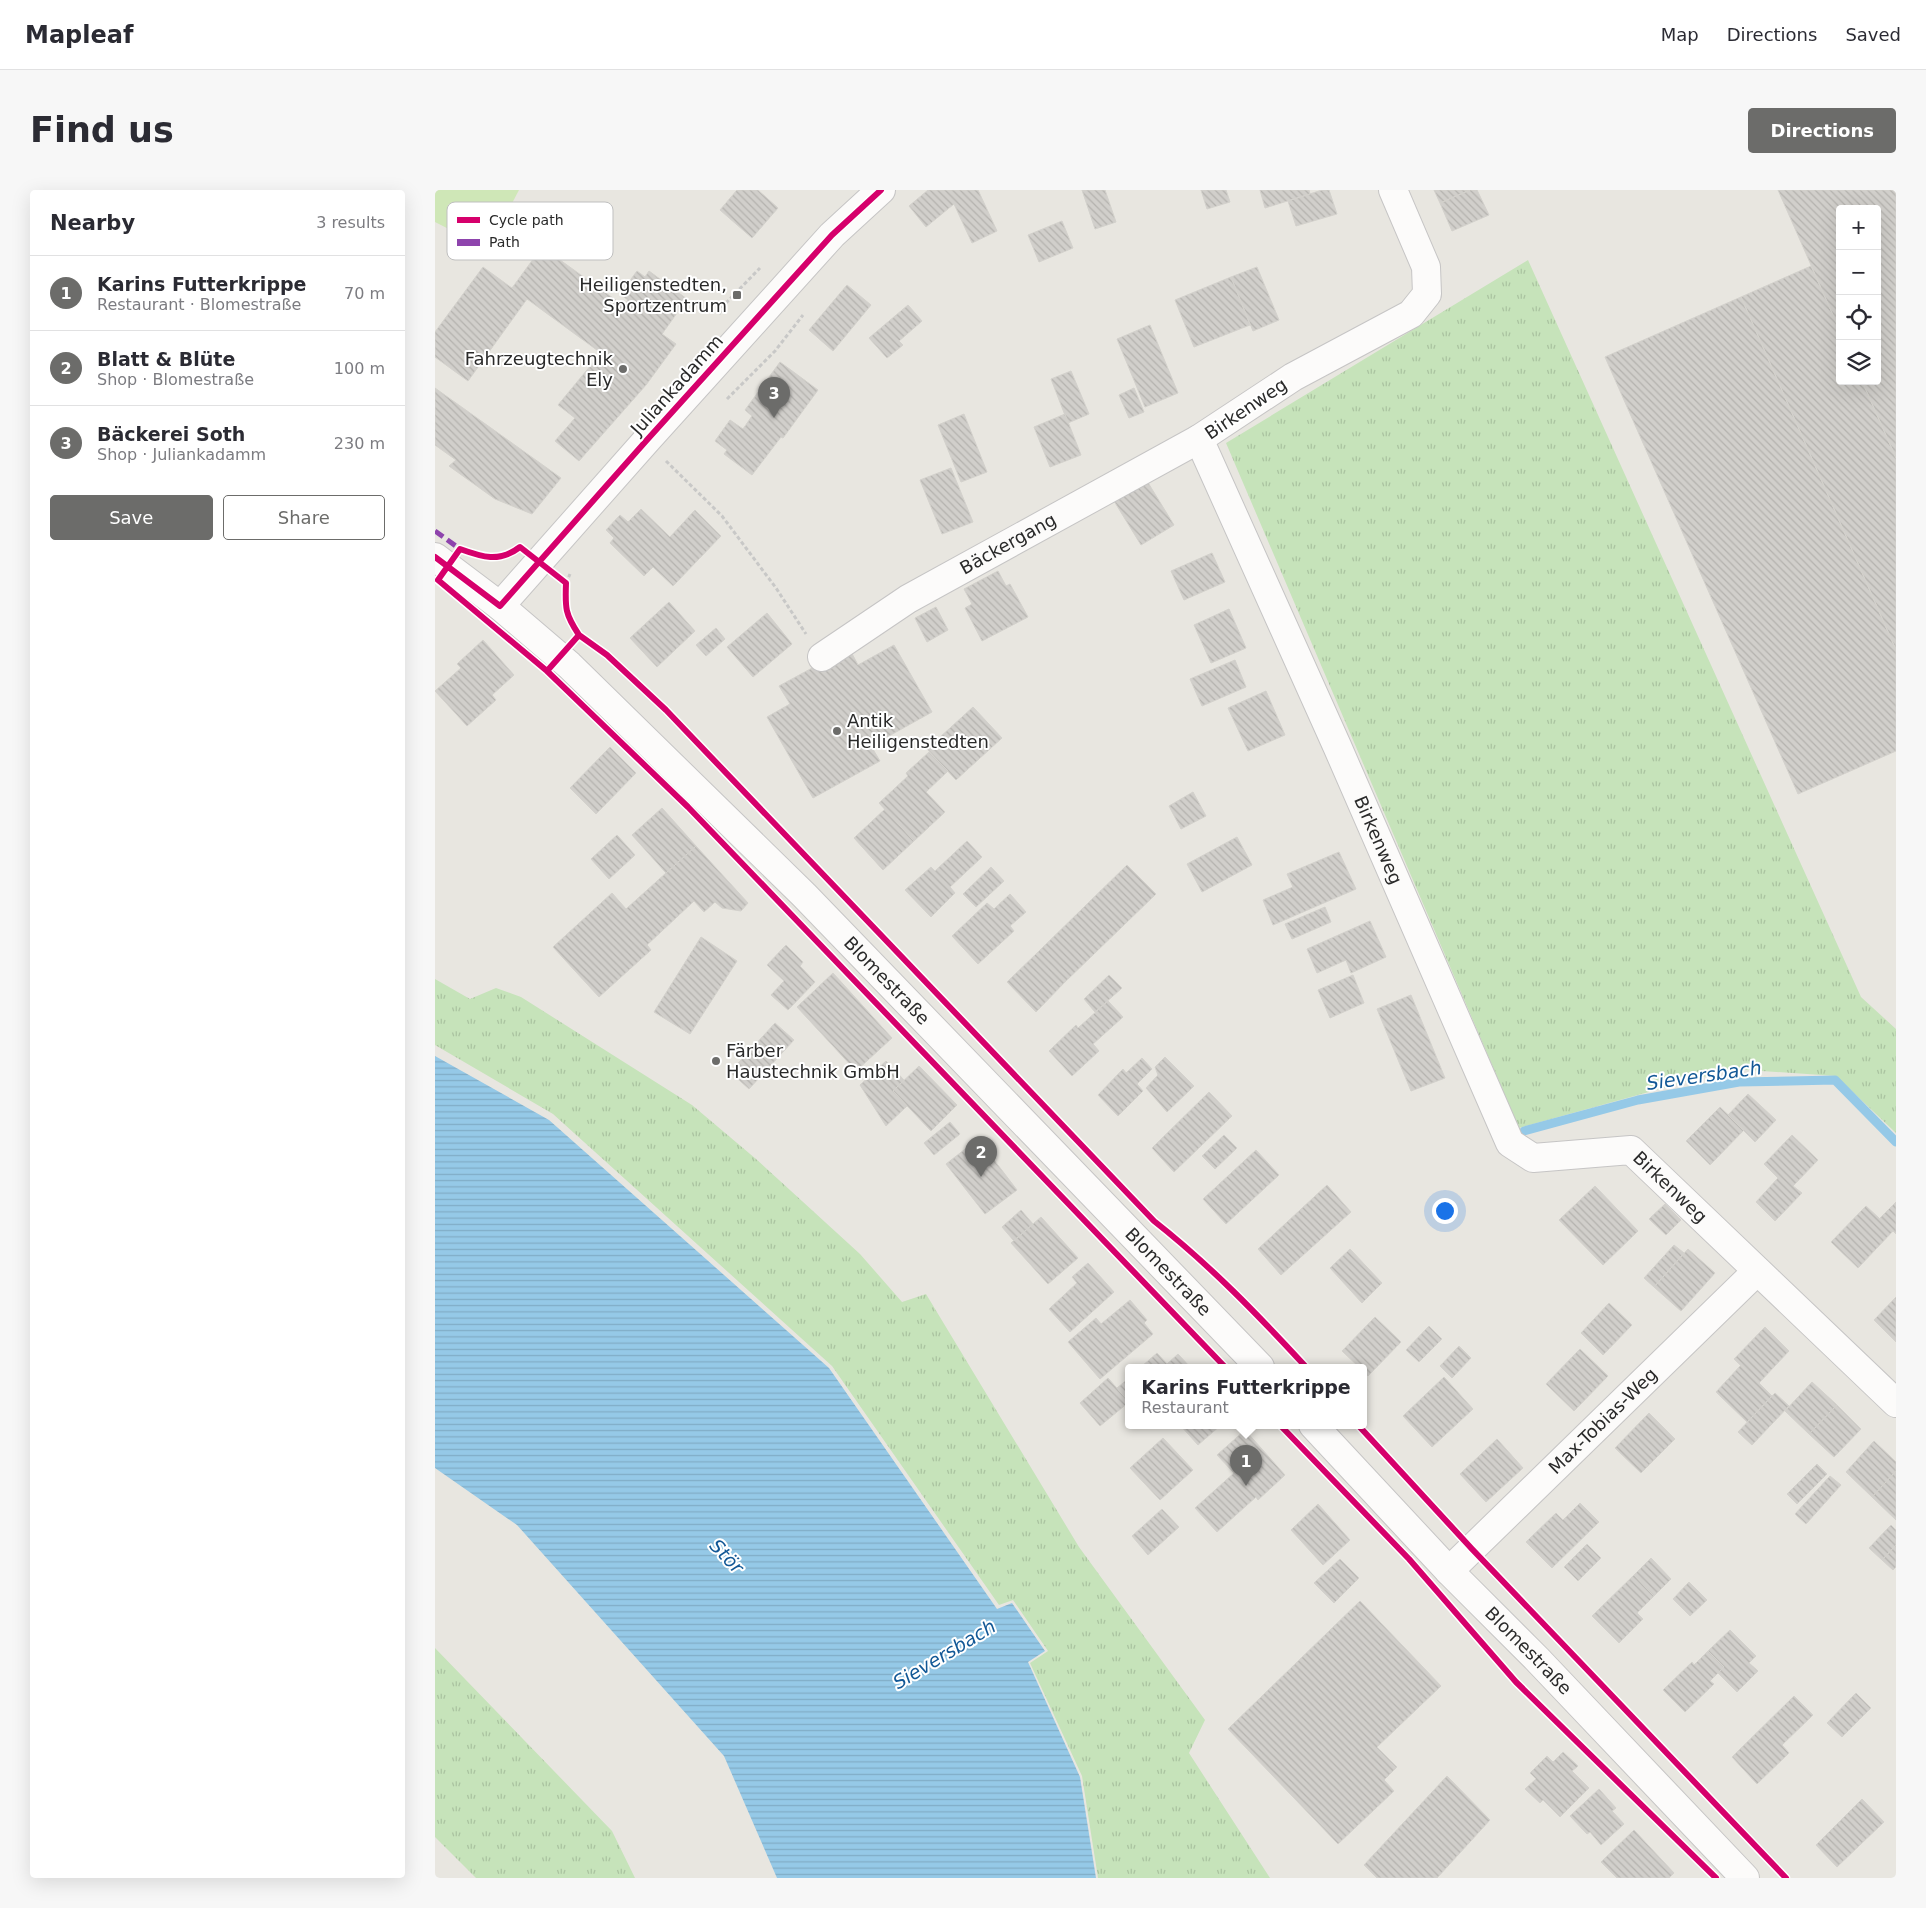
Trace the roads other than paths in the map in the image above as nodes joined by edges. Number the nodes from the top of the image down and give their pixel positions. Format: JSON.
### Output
{"nodes":[{"id":1,"x":881,"y":190,"type":"edge"},
{"id":2,"x":1393,"y":190,"type":"edge"},
{"id":3,"x":1199,"y":439,"type":"junction"},
{"id":4,"x":435,"y":557,"type":"edge"},
{"id":5,"x":500,"y":606,"type":"junction"},
{"id":6,"x":822,"y":657,"type":"road end"},
{"id":7,"x":1757,"y":1271,"type":"junction"},
{"id":8,"x":1257,"y":1364,"type":"edge"},
{"id":9,"x":1896,"y":1403,"type":"edge"},
{"id":10,"x":1317,"y":1429,"type":"edge"},
{"id":11,"x":1449,"y":1571,"type":"junction"},
{"id":12,"x":1745,"y":1878,"type":"edge"}],
"edges":[{"from":1,"to":5,"type":"street","name":"Juliankadamm"},
{"from":2,"to":3,"type":"street","name":"Birkenweg"},
{"from":3,"to":6,"type":"street","name":"Bäckergang"},
{"from":3,"to":7,"type":"street","name":"Birkenweg"},
{"from":4,"to":5,"type":"street","name":"Blomestraße"},
{"from":5,"to":8,"type":"street","name":"Blomestraße"},
{"from":7,"to":9,"type":"street","name":"Birkenweg"},
{"from":7,"to":11,"type":"street","name":"Max-Tobias-Weg"},
{"from":10,"to":11,"type":"street","name":"Blomestraße"},
{"from":11,"to":12,"type":"street","name":"Blomestraße"}]}
